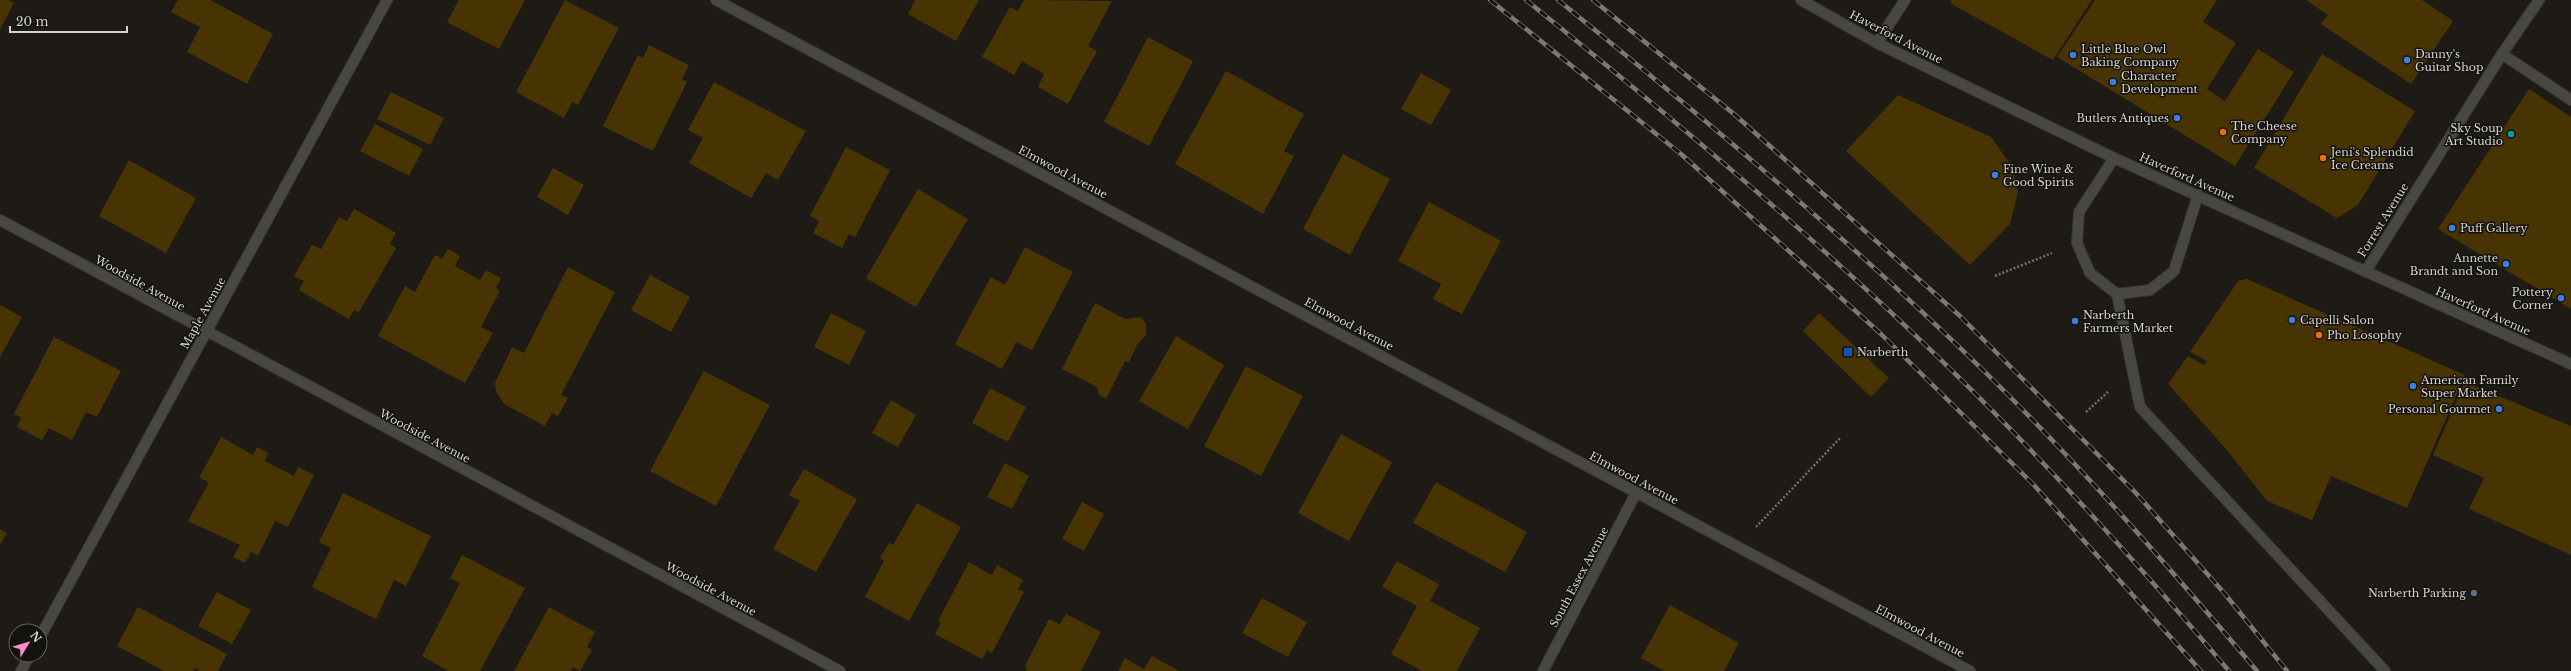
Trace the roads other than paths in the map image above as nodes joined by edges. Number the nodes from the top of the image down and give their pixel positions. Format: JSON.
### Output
{"nodes":[{"id":1,"x":388,"y":0,"type":"edge"},
{"id":2,"x":716,"y":0,"type":"edge"},
{"id":3,"x":1801,"y":0,"type":"edge"},
{"id":4,"x":1905,"y":0,"type":"edge"},
{"id":5,"x":2538,"y":0,"type":"edge"},
{"id":6,"x":1877,"y":43,"type":"junction"},
{"id":7,"x":2502,"y":54,"type":"junction"},
{"id":8,"x":2571,"y":100,"type":"edge"},
{"id":9,"x":2114,"y":158,"type":"junction"},
{"id":10,"x":2198,"y":195,"type":"junction"},
{"id":11,"x":0,"y":220,"type":"edge"},
{"id":12,"x":2366,"y":271,"type":"junction"},
{"id":13,"x":2117,"y":294,"type":"junction"},
{"id":14,"x":206,"y":332,"type":"junction"},
{"id":15,"x":2571,"y":364,"type":"edge"},
{"id":16,"x":1636,"y":493,"type":"junction"},
{"id":17,"x":48,"y":623,"type":"edge"},
{"id":18,"x":840,"y":671,"type":"edge"},
{"id":19,"x":1543,"y":671,"type":"edge"},
{"id":20,"x":1970,"y":671,"type":"edge"},
{"id":21,"x":2385,"y":671,"type":"edge"}],
"edges":[{"from":1,"to":14,"type":"street","name":"Maple Avenue"},
{"from":2,"to":16,"type":"street","name":"Elmwood Avenue"},
{"from":3,"to":6,"type":"street","name":"Haverford Avenue"},
{"from":4,"to":6,"type":"street"},
{"from":5,"to":7,"type":"street","name":"Forrest Avenue"},
{"from":6,"to":9,"type":"street","name":"Haverford Avenue"},
{"from":7,"to":8,"type":"street"},
{"from":7,"to":12,"type":"street","name":"Forrest Avenue"},
{"from":9,"to":10,"type":"street","name":"Haverford Avenue"},
{"from":9,"to":13,"type":"street"},
{"from":10,"to":12,"type":"street","name":"Haverford Avenue"},
{"from":10,"to":13,"type":"street"},
{"from":11,"to":14,"type":"street","name":"Woodside Avenue"},
{"from":12,"to":15,"type":"street","name":"Haverford Avenue"},
{"from":13,"to":21,"type":"street"},
{"from":14,"to":17,"type":"street","name":"Maple Avenue"},
{"from":14,"to":18,"type":"street","name":"Woodside Avenue"},
{"from":16,"to":19,"type":"street","name":"South Essex Avenue"},
{"from":16,"to":20,"type":"street","name":"Elmwood Avenue"}]}
